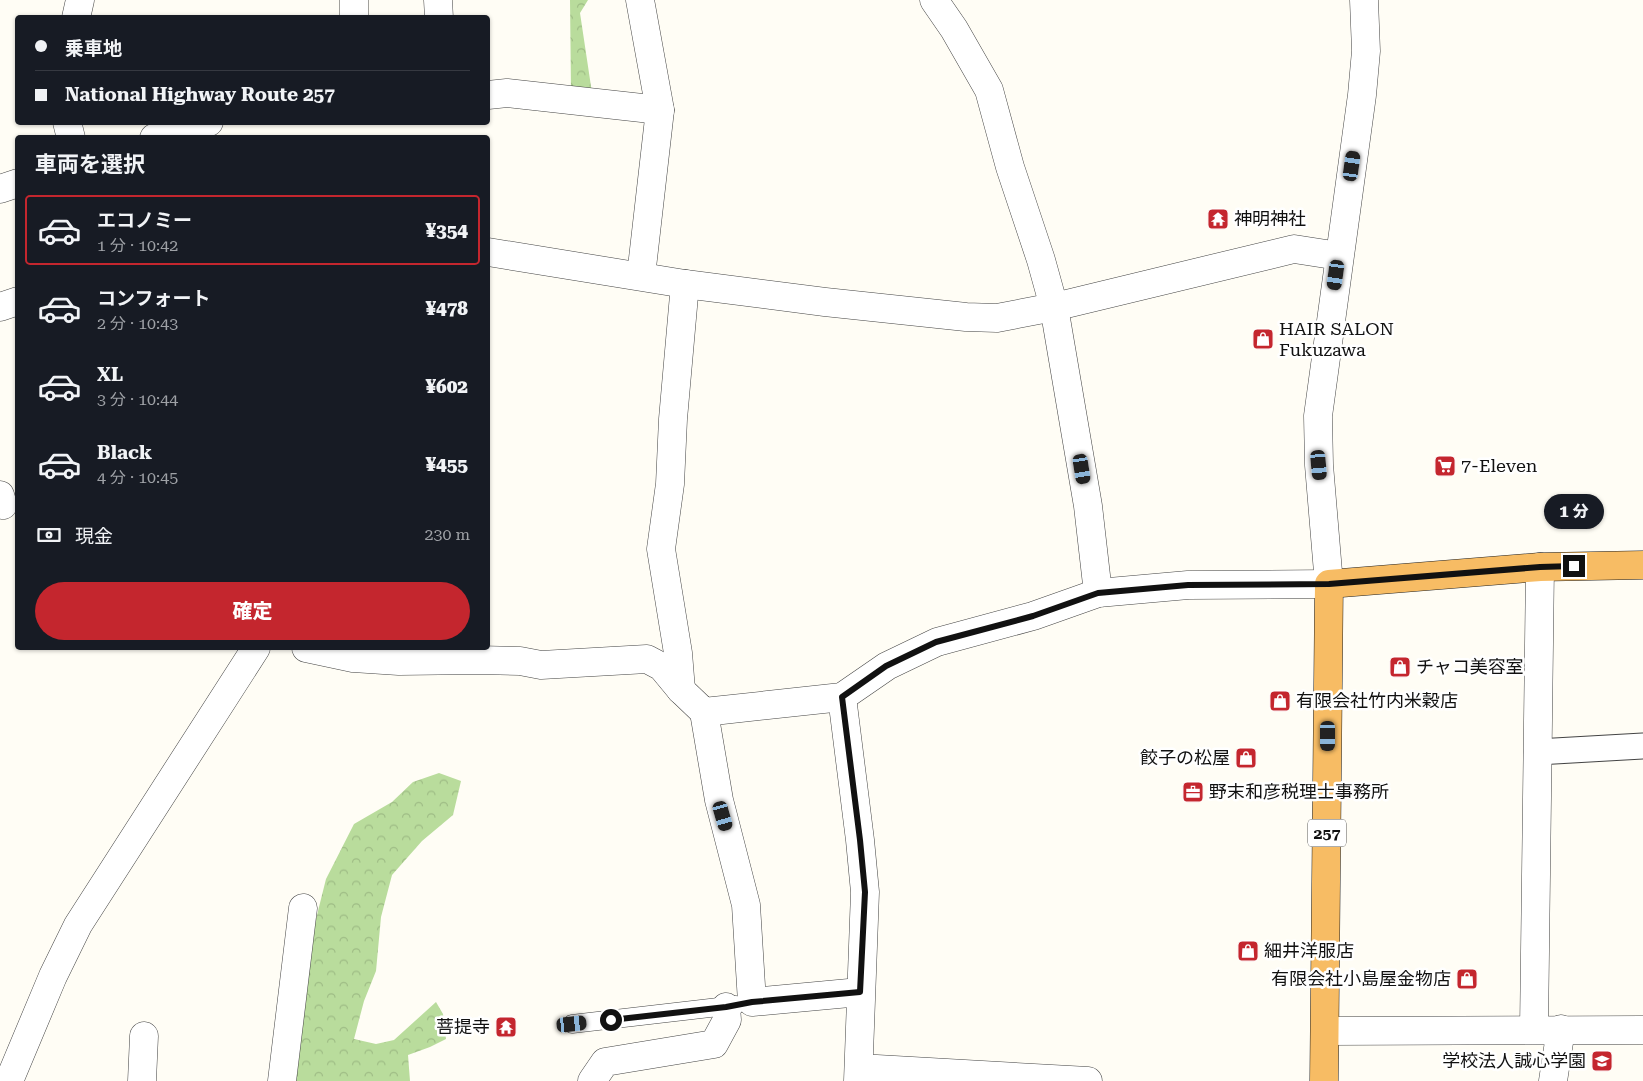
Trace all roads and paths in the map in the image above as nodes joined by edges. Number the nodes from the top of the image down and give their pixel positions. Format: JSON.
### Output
{"nodes":[{"id":1,"x":80,"y":0,"type":"edge"},
{"id":2,"x":354,"y":0,"type":"edge"},
{"id":3,"x":438,"y":0,"type":"edge"},
{"id":4,"x":640,"y":0,"type":"edge"},
{"id":5,"x":934,"y":0,"type":"edge"},
{"id":6,"x":1364,"y":0,"type":"edge"},
{"id":7,"x":77,"y":15,"type":"edge"},
{"id":8,"x":354,"y":15,"type":"edge"},
{"id":9,"x":439,"y":15,"type":"edge"},
{"id":10,"x":490,"y":95,"type":"edge"},
{"id":11,"x":660,"y":110,"type":"junction"},
{"id":12,"x":199,"y":125,"type":"edge"},
{"id":13,"x":164,"y":135,"type":"edge"},
{"id":14,"x":15,"y":184,"type":"edge"},
{"id":15,"x":0,"y":189,"type":"edge"},
{"id":16,"x":490,"y":252,"type":"edge"},
{"id":17,"x":1339,"y":256,"type":"junction"},
{"id":18,"x":641,"y":276,"type":"junction"},
{"id":19,"x":685,"y":284,"type":"junction"},
{"id":20,"x":15,"y":302,"type":"edge"},
{"id":21,"x":0,"y":307,"type":"edge"},
{"id":22,"x":1054,"y":307,"type":"junction"},
{"id":23,"x":1643,"y":565,"type":"edge"},
{"id":24,"x":1540,"y":567,"type":"junction"},
{"id":25,"x":1329,"y":584,"type":"junction"},
{"id":26,"x":1098,"y":593,"type":"junction"},
{"id":27,"x":255,"y":650,"type":"edge"},
{"id":28,"x":315,"y":650,"type":"edge"},
{"id":29,"x":681,"y":690,"type":"junction"},
{"id":30,"x":842,"y":697,"type":"junction"},
{"id":31,"x":704,"y":712,"type":"junction"},
{"id":32,"x":1643,"y":746,"type":"edge"},
{"id":33,"x":1537,"y":752,"type":"junction"},
{"id":34,"x":303,"y":908,"type":"dead end"},
{"id":35,"x":860,"y":992,"type":"junction"},
{"id":36,"x":752,"y":1002,"type":"junction"},
{"id":37,"x":726,"y":1007,"type":"junction"},
{"id":38,"x":572,"y":1024,"type":"dead end"},
{"id":39,"x":1561,"y":1029,"type":"junction"},
{"id":40,"x":1534,"y":1030,"type":"junction"},
{"id":41,"x":1643,"y":1030,"type":"edge"},
{"id":42,"x":1326,"y":1031,"type":"junction"},
{"id":43,"x":144,"y":1036,"type":"dead end"},
{"id":44,"x":858,"y":1074,"type":"edge"},
{"id":45,"x":9,"y":1081,"type":"edge"},
{"id":46,"x":142,"y":1081,"type":"edge"},
{"id":47,"x":282,"y":1081,"type":"edge"},
{"id":48,"x":592,"y":1081,"type":"edge"},
{"id":49,"x":1088,"y":1081,"type":"edge"},
{"id":50,"x":1324,"y":1081,"type":"edge"},
{"id":51,"x":1553,"y":1081,"type":"edge"}],
"edges":[{"from":1,"to":7,"type":"street"},
{"from":2,"to":8,"type":"street"},
{"from":3,"to":9,"type":"street"},
{"from":4,"to":11,"type":"street"},
{"from":5,"to":22,"type":"street"},
{"from":6,"to":17,"type":"street"},
{"from":10,"to":11,"type":"street"},
{"from":11,"to":18,"type":"street"},
{"from":12,"to":13,"type":"street"},
{"from":14,"to":15,"type":"street"},
{"from":16,"to":18,"type":"street"},
{"from":17,"to":22,"type":"street"},
{"from":17,"to":25,"type":"street"},
{"from":18,"to":19,"type":"street"},
{"from":19,"to":22,"type":"street"},
{"from":19,"to":29,"type":"street"},
{"from":20,"to":21,"type":"street"},
{"from":22,"to":26,"type":"street"},
{"from":23,"to":24,"type":"highway"},
{"from":24,"to":25,"type":"highway"},
{"from":24,"to":33,"type":"street"},
{"from":25,"to":26,"type":"street"},
{"from":25,"to":42,"type":"highway","number":"257"},
{"from":26,"to":30,"type":"street"},
{"from":27,"to":45,"type":"street"},
{"from":28,"to":29,"type":"street"},
{"from":29,"to":31,"type":"street"},
{"from":30,"to":31,"type":"street"},
{"from":30,"to":35,"type":"street"},
{"from":31,"to":36,"type":"street"},
{"from":32,"to":33,"type":"street"},
{"from":33,"to":40,"type":"street"},
{"from":34,"to":47,"type":"street"},
{"from":35,"to":36,"type":"street"},
{"from":35,"to":44,"type":"street"},
{"from":36,"to":37,"type":"lane"},
{"from":37,"to":38,"type":"lane"},
{"from":37,"to":48,"type":"street"},
{"from":39,"to":40,"type":"street"},
{"from":39,"to":41,"type":"street"},
{"from":39,"to":51,"type":"street"},
{"from":40,"to":42,"type":"street"},
{"from":42,"to":50,"type":"highway","number":"257"},
{"from":43,"to":46,"type":"street"},
{"from":44,"to":49,"type":"street"}]}
